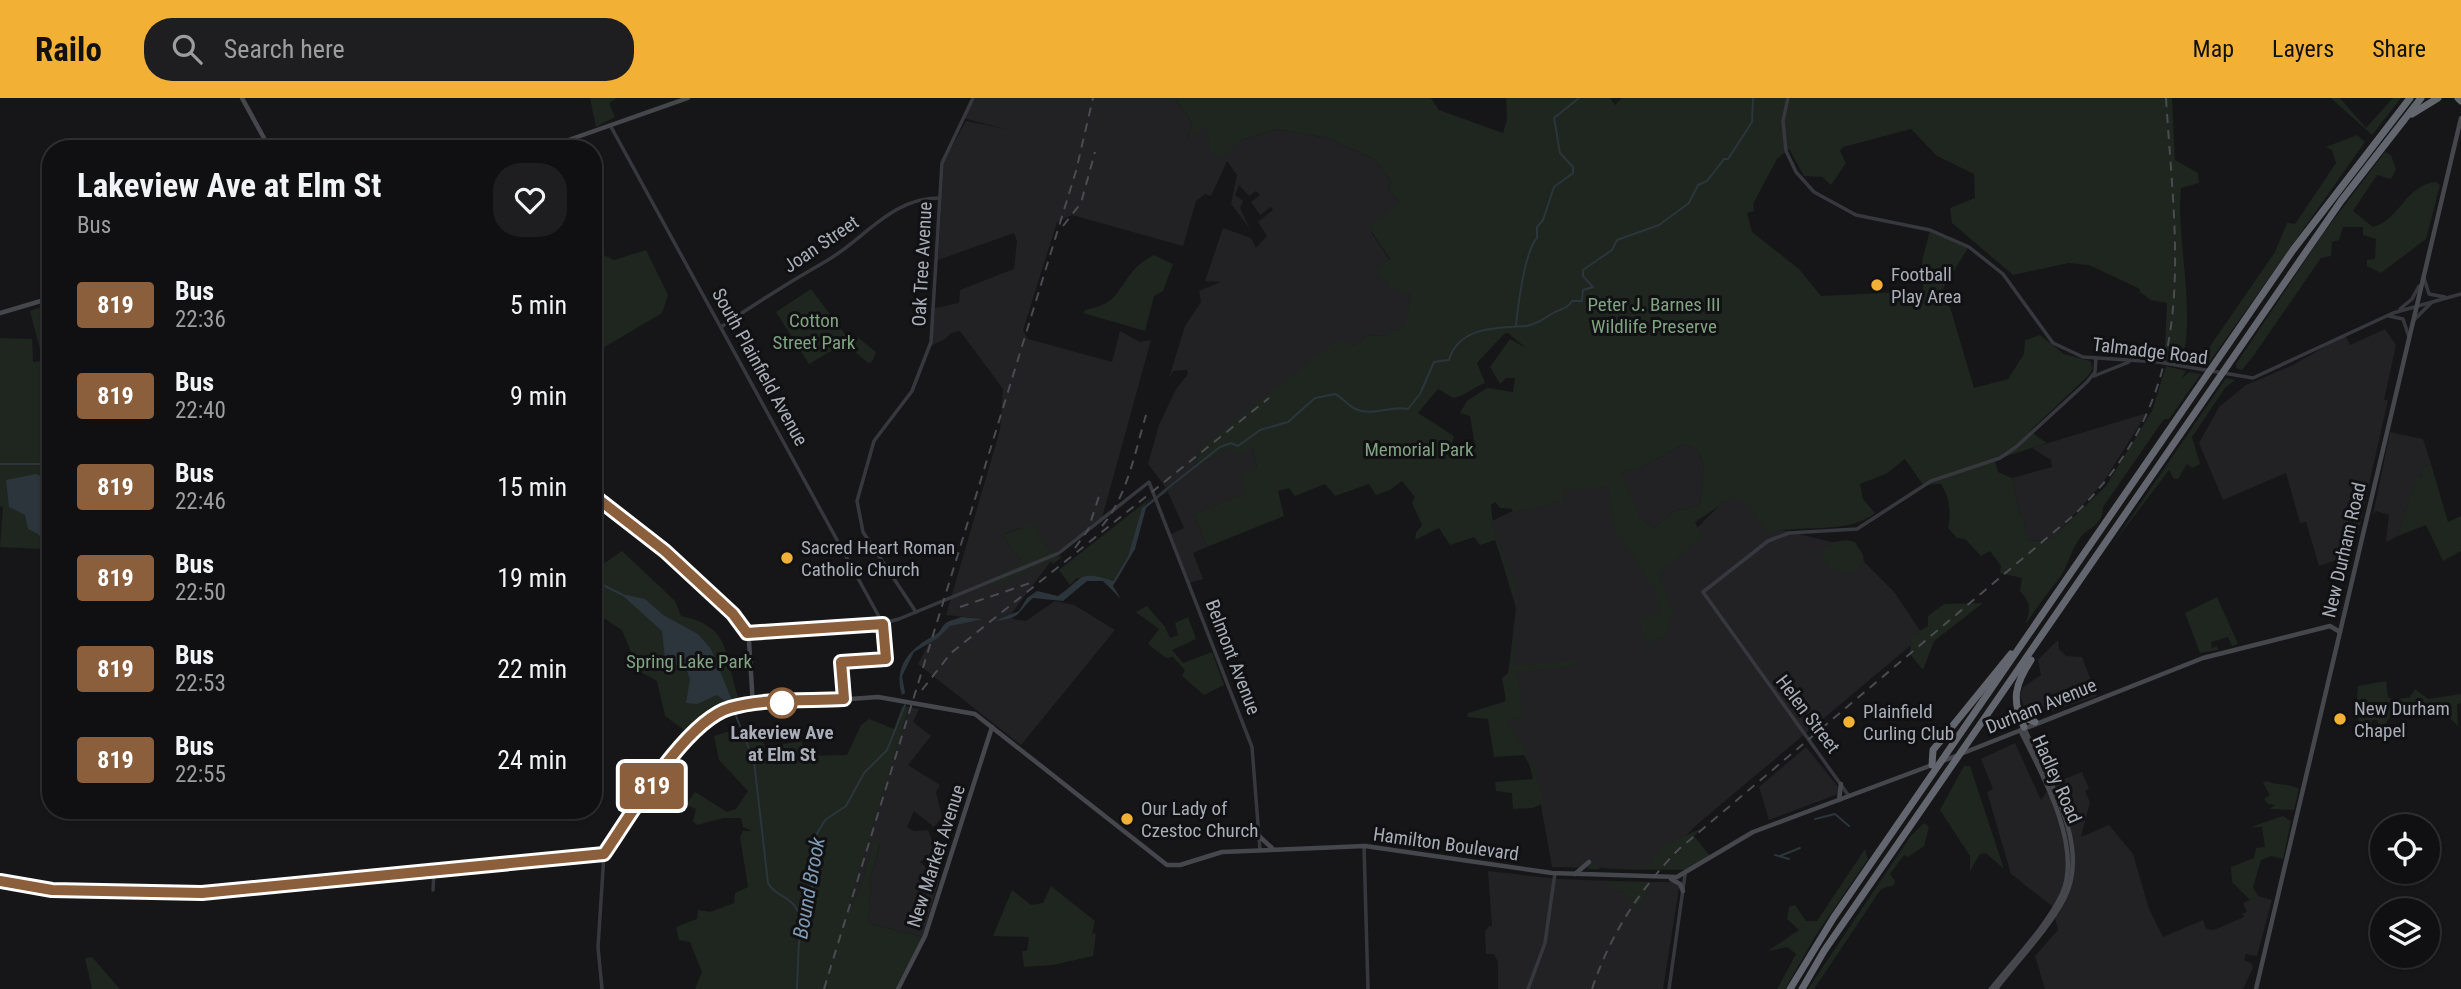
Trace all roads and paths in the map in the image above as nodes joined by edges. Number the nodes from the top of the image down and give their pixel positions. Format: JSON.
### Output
{"nodes":[{"id":1,"x":242,"y":98,"type":"edge"},
{"id":2,"x":688,"y":98,"type":"edge"},
{"id":3,"x":973,"y":98,"type":"edge"},
{"id":4,"x":1788,"y":98,"type":"edge"},
{"id":5,"x":2408,"y":98,"type":"edge"},
{"id":6,"x":2421,"y":98,"type":"edge"},
{"id":7,"x":2438,"y":98,"type":"edge"},
{"id":8,"x":2461,"y":118,"type":"edge"},
{"id":9,"x":610,"y":125,"type":"junction"},
{"id":10,"x":2398,"y":126,"type":"junction"},
{"id":11,"x":265,"y":140,"type":"edge"},
{"id":12,"x":569,"y":140,"type":"edge"},
{"id":13,"x":940,"y":198,"type":"junction"},
{"id":14,"x":2424,"y":275,"type":"junction"},
{"id":15,"x":2461,"y":294,"type":"edge"},
{"id":16,"x":2448,"y":298,"type":"junction"},
{"id":17,"x":42,"y":301,"type":"edge"},
{"id":18,"x":2433,"y":302,"type":"junction"},
{"id":19,"x":2417,"y":306,"type":"junction"},
{"id":20,"x":0,"y":313,"type":"edge"},
{"id":21,"x":2393,"y":313,"type":"junction"},
{"id":22,"x":2387,"y":316,"type":"junction"},
{"id":23,"x":2413,"y":322,"type":"junction"},
{"id":24,"x":722,"y":327,"type":"junction"},
{"id":25,"x":2409,"y":339,"type":"junction"},
{"id":26,"x":2083,"y":357,"type":"junction"},
{"id":27,"x":2096,"y":358,"type":"junction"},
{"id":28,"x":2132,"y":361,"type":"junction"},
{"id":29,"x":2095,"y":368,"type":"junction"},
{"id":30,"x":2087,"y":382,"type":"junction"},
{"id":31,"x":602,"y":502,"type":"edge"},
{"id":32,"x":2067,"y":598,"type":"junction"},
{"id":33,"x":916,"y":612,"type":"junction"},
{"id":34,"x":883,"y":624,"type":"junction"},
{"id":35,"x":2340,"y":632,"type":"junction"},
{"id":36,"x":747,"y":633,"type":"junction"},
{"id":37,"x":2027,"y":637,"type":"junction"},
{"id":38,"x":753,"y":706,"type":"junction"},
{"id":39,"x":2018,"y":714,"type":"junction"},
{"id":40,"x":2035,"y":722,"type":"junction"},
{"id":41,"x":992,"y":727,"type":"junction"},
{"id":42,"x":2024,"y":727,"type":"junction"},
{"id":43,"x":2009,"y":734,"type":"junction"},
{"id":44,"x":2026,"y":744,"type":"junction"},
{"id":45,"x":1933,"y":768,"type":"junction"},
{"id":46,"x":1841,"y":784,"type":"junction"},
{"id":47,"x":1849,"y":796,"type":"junction"},
{"id":48,"x":1838,"y":801,"type":"junction"},
{"id":49,"x":1259,"y":836,"type":"junction"},
{"id":50,"x":1364,"y":846,"type":"junction"},
{"id":51,"x":1260,"y":849,"type":"junction"},
{"id":52,"x":1273,"y":849,"type":"junction"},
{"id":53,"x":604,"y":854,"type":"junction"},
{"id":54,"x":1589,"y":862,"type":"dead end"},
{"id":55,"x":1167,"y":865,"type":"junction"},
{"id":56,"x":435,"y":870,"type":"junction"},
{"id":57,"x":1170,"y":873,"type":"dead end"},
{"id":58,"x":1555,"y":873,"type":"junction"},
{"id":59,"x":1574,"y":874,"type":"junction"},
{"id":60,"x":1685,"y":875,"type":"junction"},
{"id":61,"x":1660,"y":877,"type":"junction"},
{"id":62,"x":0,"y":880,"type":"edge"},
{"id":63,"x":433,"y":890,"type":"dead end"},
{"id":64,"x":1683,"y":891,"type":"junction"},
{"id":65,"x":602,"y":989,"type":"edge"},
{"id":66,"x":898,"y":989,"type":"edge"},
{"id":67,"x":1367,"y":989,"type":"edge"},
{"id":68,"x":1528,"y":989,"type":"edge"},
{"id":69,"x":1669,"y":989,"type":"edge"},
{"id":70,"x":1790,"y":989,"type":"edge"},
{"id":71,"x":1802,"y":989,"type":"edge"},
{"id":72,"x":1994,"y":989,"type":"edge"},
{"id":73,"x":2256,"y":989,"type":"edge"}],
"edges":[{"from":1,"to":11,"type":"main road"},
{"from":2,"to":9,"type":"main road"},
{"from":3,"to":13,"type":"street","name":"Oak Tree Avenue"},
{"from":4,"to":26,"type":"street","name":"Talmadge Road"},
{"from":5,"to":37,"type":"highway"},
{"from":6,"to":10,"type":"highway"},
{"from":7,"to":10,"type":"highway"},
{"from":8,"to":14,"type":"main road","name":"New Durham Road"},
{"from":9,"to":12,"type":"main road"},
{"from":9,"to":24,"type":"street","name":"South Plainfield Avenue"},
{"from":10,"to":32,"type":"highway"},
{"from":13,"to":24,"type":"street","name":"Joan Street"},
{"from":13,"to":33,"type":"street","name":"Oak Tree Avenue"},
{"from":14,"to":16,"type":"street"},
{"from":14,"to":19,"type":"main road","name":"New Durham Road"},
{"from":14,"to":21,"type":"street"},
{"from":15,"to":16,"type":"street","name":"Talmadge Road"},
{"from":16,"to":18,"type":"street","name":"Talmadge Road"},
{"from":17,"to":20,"type":"main road"},
{"from":18,"to":19,"type":"street","name":"Talmadge Road"},
{"from":18,"to":23,"type":"street"},
{"from":19,"to":21,"type":"street","name":"Talmadge Road"},
{"from":19,"to":23,"type":"main road","name":"New Durham Road"},
{"from":21,"to":22,"type":"street","name":"Talmadge Road"},
{"from":22,"to":25,"type":"street"},
{"from":22,"to":28,"type":"street","name":"Talmadge Road"},
{"from":23,"to":25,"type":"main road","name":"New Durham Road"},
{"from":24,"to":34,"type":"street","name":"South Plainfield Avenue"},
{"from":25,"to":35,"type":"main road","name":"New Durham Road"},
{"from":26,"to":27,"type":"street","name":"Talmadge Road"},
{"from":26,"to":29,"type":"street"},
{"from":27,"to":28,"type":"street","name":"Talmadge Road"},
{"from":27,"to":29,"type":"street"},
{"from":28,"to":30,"type":"street"},
{"from":29,"to":30,"type":"street"},
{"from":30,"to":46,"type":"street","name":"Helen Street"},
{"from":31,"to":36,"type":"main road"},
{"from":32,"to":39,"type":"highway"},
{"from":32,"to":71,"type":"highway"},
{"from":33,"to":34,"type":"street"},
{"from":33,"to":49,"type":"street","name":"Belmont Avenue"},
{"from":34,"to":36,"type":"street"},
{"from":35,"to":40,"type":"main road","name":"Durham Avenue"},
{"from":35,"to":73,"type":"main road","name":"New Durham Road"},
{"from":36,"to":38,"type":"main road"},
{"from":37,"to":45,"type":"highway"},
{"from":37,"to":45,"type":"highway"},
{"from":38,"to":41,"type":"main road"},
{"from":38,"to":53,"type":"street"},
{"from":39,"to":40,"type":"highway"},
{"from":39,"to":42,"type":"highway"},
{"from":40,"to":42,"type":"main road","name":"Durham Avenue"},
{"from":41,"to":55,"type":"main road"},
{"from":41,"to":66,"type":"main road","name":"New Market Avenue"},
{"from":42,"to":43,"type":"main road","name":"Durham Avenue"},
{"from":42,"to":44,"type":"main road","name":"Hadley Road"},
{"from":42,"to":72,"type":"main road","name":"Hadley Road"},
{"from":43,"to":44,"type":"main road"},
{"from":43,"to":45,"type":"main road","name":"Durham Avenue"},
{"from":44,"to":72,"type":"main road","name":"Hadley Road"},
{"from":45,"to":47,"type":"main road","name":"Durham Avenue"},
{"from":45,"to":70,"type":"highway"},
{"from":46,"to":47,"type":"street","name":"Helen Street"},
{"from":46,"to":48,"type":"main road"},
{"from":47,"to":48,"type":"main road","name":"Durham Avenue"},
{"from":48,"to":60,"type":"main road","name":"Durham Avenue"},
{"from":49,"to":51,"type":"street","name":"Belmont Avenue"},
{"from":49,"to":52,"type":"main road"},
{"from":50,"to":52,"type":"main road","name":"Hamilton Boulevard"},
{"from":50,"to":58,"type":"main road","name":"Hamilton Boulevard"},
{"from":50,"to":67,"type":"street"},
{"from":51,"to":52,"type":"main road","name":"Hamilton Boulevard"},
{"from":51,"to":55,"type":"main road","name":"Hamilton Boulevard"},
{"from":53,"to":56,"type":"street"},
{"from":53,"to":65,"type":"street"},
{"from":54,"to":59,"type":"main road"},
{"from":55,"to":57,"type":"main road"},
{"from":56,"to":62,"type":"street"},
{"from":56,"to":63,"type":"street"},
{"from":58,"to":59,"type":"main road","name":"Hamilton Boulevard"},
{"from":58,"to":68,"type":"street"},
{"from":59,"to":61,"type":"main road","name":"Hamilton Boulevard"},
{"from":60,"to":61,"type":"main road","name":"Hamilton Boulevard"},
{"from":60,"to":64,"type":"street"},
{"from":61,"to":64,"type":"main road"},
{"from":64,"to":69,"type":"street"}]}
